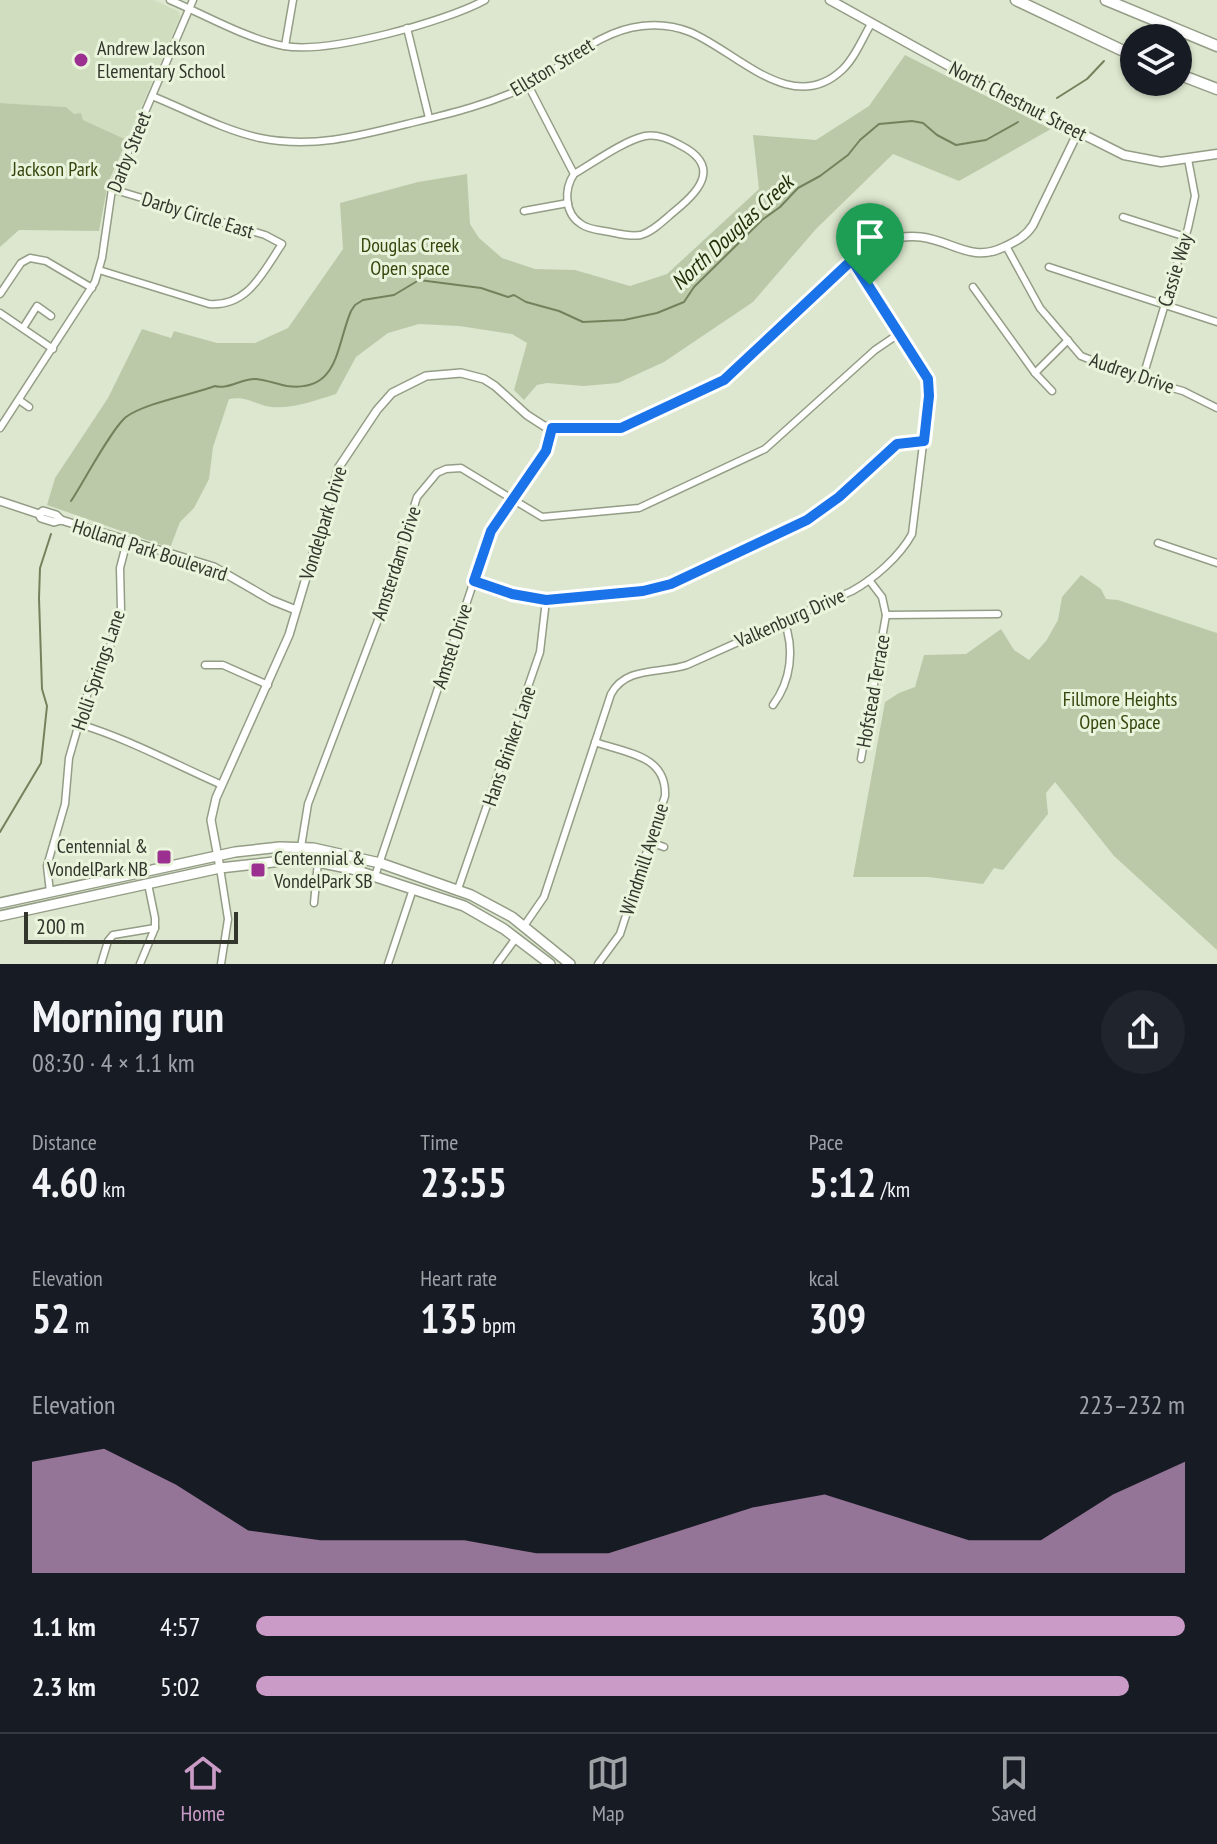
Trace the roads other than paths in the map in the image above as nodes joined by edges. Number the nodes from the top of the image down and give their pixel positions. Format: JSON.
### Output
{"nodes":[{"id":1,"x":170,"y":0,"type":"edge"},
{"id":2,"x":193,"y":0,"type":"edge"},
{"id":3,"x":293,"y":0,"type":"edge"},
{"id":4,"x":485,"y":0,"type":"edge"},
{"id":5,"x":830,"y":0,"type":"edge"},
{"id":6,"x":1106,"y":0,"type":"edge"},
{"id":7,"x":1018,"y":1,"type":"edge"},
{"id":8,"x":190,"y":9,"type":"junction"},
{"id":9,"x":871,"y":24,"type":"junction"},
{"id":10,"x":407,"y":28,"type":"junction"},
{"id":11,"x":285,"y":46,"type":"junction"},
{"id":12,"x":1217,"y":46,"type":"edge"},
{"id":13,"x":1120,"y":49,"type":"edge"},
{"id":14,"x":1192,"y":79,"type":"edge"},
{"id":15,"x":528,"y":85,"type":"junction"},
{"id":16,"x":1217,"y":89,"type":"edge"},
{"id":17,"x":152,"y":96,"type":"junction"},
{"id":18,"x":429,"y":118,"type":"junction"},
{"id":19,"x":1078,"y":132,"type":"junction"},
{"id":20,"x":1217,"y":154,"type":"edge"},
{"id":21,"x":1188,"y":159,"type":"junction"},
{"id":22,"x":574,"y":174,"type":"junction"},
{"id":23,"x":112,"y":189,"type":"junction"},
{"id":24,"x":568,"y":203,"type":"junction"},
{"id":25,"x":524,"y":211,"type":"dead end"},
{"id":26,"x":1123,"y":217,"type":"dead end"},
{"id":27,"x":1186,"y":237,"type":"junction"},
{"id":28,"x":1006,"y":246,"type":"junction"},
{"id":29,"x":852,"y":260,"type":"junction"},
{"id":30,"x":1049,"y":267,"type":"dead end"},
{"id":31,"x":99,"y":270,"type":"junction"},
{"id":32,"x":973,"y":287,"type":"dead end"},
{"id":33,"x":92,"y":288,"type":"junction"},
{"id":34,"x":0,"y":294,"type":"edge"},
{"id":35,"x":1165,"y":305,"type":"junction"},
{"id":36,"x":0,"y":313,"type":"edge"},
{"id":37,"x":51,"y":316,"type":"dead end"},
{"id":38,"x":1217,"y":322,"type":"edge"},
{"id":39,"x":23,"y":328,"type":"junction"},
{"id":40,"x":900,"y":333,"type":"junction"},
{"id":41,"x":1068,"y":340,"type":"junction"},
{"id":42,"x":53,"y":349,"type":"junction"},
{"id":43,"x":1035,"y":373,"type":"junction"},
{"id":44,"x":1142,"y":380,"type":"junction"},
{"id":45,"x":1052,"y":391,"type":"dead end"},
{"id":46,"x":19,"y":400,"type":"junction"},
{"id":47,"x":29,"y":407,"type":"dead end"},
{"id":48,"x":1217,"y":408,"type":"edge"},
{"id":49,"x":0,"y":428,"type":"edge"},
{"id":50,"x":552,"y":428,"type":"junction"},
{"id":51,"x":924,"y":441,"type":"junction"},
{"id":52,"x":512,"y":500,"type":"junction"},
{"id":53,"x":0,"y":501,"type":"edge"},
{"id":54,"x":127,"y":541,"type":"junction"},
{"id":55,"x":1158,"y":543,"type":"dead end"},
{"id":56,"x":1217,"y":563,"type":"edge"},
{"id":57,"x":869,"y":580,"type":"junction"},
{"id":58,"x":474,"y":581,"type":"junction"},
{"id":59,"x":546,"y":600,"type":"junction"},
{"id":60,"x":296,"y":610,"type":"junction"},
{"id":61,"x":998,"y":614,"type":"dead end"},
{"id":62,"x":886,"y":615,"type":"junction"},
{"id":63,"x":784,"y":621,"type":"junction"},
{"id":64,"x":205,"y":665,"type":"dead end"},
{"id":65,"x":268,"y":685,"type":"junction"},
{"id":66,"x":773,"y":705,"type":"dead end"},
{"id":67,"x":79,"y":724,"type":"junction"},
{"id":68,"x":595,"y":742,"type":"junction"},
{"id":69,"x":861,"y":759,"type":"dead end"},
{"id":70,"x":222,"y":785,"type":"junction"},
{"id":71,"x":650,"y":842,"type":"junction"},
{"id":72,"x":301,"y":847,"type":"junction"},
{"id":73,"x":664,"y":847,"type":"dead end"},
{"id":74,"x":216,"y":855,"type":"junction"},
{"id":75,"x":318,"y":862,"type":"junction"},
{"id":76,"x":380,"y":863,"type":"junction"},
{"id":77,"x":220,"y":868,"type":"junction"},
{"id":78,"x":375,"y":876,"type":"junction"},
{"id":79,"x":148,"y":884,"type":"junction"},
{"id":80,"x":413,"y":889,"type":"junction"},
{"id":81,"x":458,"y":889,"type":"junction"},
{"id":82,"x":50,"y":892,"type":"junction"},
{"id":83,"x":0,"y":903,"type":"edge"},
{"id":84,"x":314,"y":903,"type":"dead end"},
{"id":85,"x":0,"y":916,"type":"edge"},
{"id":86,"x":524,"y":926,"type":"junction"},
{"id":87,"x":155,"y":928,"type":"junction"},
{"id":88,"x":516,"y":937,"type":"junction"},
{"id":89,"x":101,"y":964,"type":"edge"},
{"id":90,"x":140,"y":964,"type":"edge"},
{"id":91,"x":221,"y":964,"type":"edge"},
{"id":92,"x":388,"y":964,"type":"edge"},
{"id":93,"x":497,"y":964,"type":"edge"},
{"id":94,"x":550,"y":964,"type":"edge"},
{"id":95,"x":570,"y":964,"type":"edge"},
{"id":96,"x":598,"y":964,"type":"edge"}],
"edges":[{"from":1,"to":8,"type":"street"},
{"from":2,"to":8,"type":"street","name":"Darby Street"},
{"from":3,"to":11,"type":"street"},
{"from":4,"to":10,"type":"street"},
{"from":5,"to":9,"type":"main road","name":"North Chestnut Street"},
{"from":6,"to":12,"type":"highway"},
{"from":7,"to":13,"type":"highway"},
{"from":8,"to":11,"type":"street"},
{"from":8,"to":17,"type":"street","name":"Darby Street"},
{"from":9,"to":15,"type":"street","name":"Ellston Street"},
{"from":9,"to":19,"type":"main road","name":"North Chestnut Street"},
{"from":10,"to":11,"type":"street"},
{"from":10,"to":18,"type":"street"},
{"from":14,"to":16,"type":"highway"},
{"from":15,"to":18,"type":"street","name":"Ellston Street"},
{"from":15,"to":22,"type":"street"},
{"from":17,"to":18,"type":"street","name":"Ellston Street"},
{"from":17,"to":23,"type":"street","name":"Darby Street"},
{"from":19,"to":21,"type":"main road","name":"North Chestnut Street"},
{"from":19,"to":28,"type":"street"},
{"from":20,"to":21,"type":"main road","name":"North Chestnut Street"},
{"from":21,"to":27,"type":"street","name":"Cassie Way"},
{"from":22,"to":24,"type":"street"},
{"from":22,"to":24,"type":"street"},
{"from":23,"to":31,"type":"street","name":"Darby Street"},
{"from":23,"to":31,"type":"street","name":"Darby Circle East"},
{"from":24,"to":25,"type":"street"},
{"from":26,"to":27,"type":"street"},
{"from":27,"to":35,"type":"street","name":"Cassie Way"},
{"from":28,"to":29,"type":"street"},
{"from":28,"to":41,"type":"street","name":"Audrey Drive"},
{"from":29,"to":40,"type":"street","name":"Valkenburg Drive"},
{"from":29,"to":50,"type":"street"},
{"from":30,"to":35,"type":"street"},
{"from":31,"to":33,"type":"street","name":"Darby Street"},
{"from":32,"to":43,"type":"street"},
{"from":33,"to":34,"type":"street"},
{"from":33,"to":42,"type":"street","name":"Darby Street"},
{"from":35,"to":38,"type":"street"},
{"from":35,"to":44,"type":"street","name":"Cassie Way"},
{"from":36,"to":39,"type":"street"},
{"from":37,"to":39,"type":"street"},
{"from":39,"to":42,"type":"street"},
{"from":40,"to":51,"type":"street","name":"Valkenburg Drive"},
{"from":40,"to":52,"type":"street","name":"Amsterdam Drive"},
{"from":41,"to":43,"type":"street"},
{"from":41,"to":44,"type":"street","name":"Audrey Drive"},
{"from":42,"to":46,"type":"street","name":"Darby Street"},
{"from":43,"to":45,"type":"street"},
{"from":44,"to":48,"type":"street","name":"Audrey Drive"},
{"from":46,"to":47,"type":"street"},
{"from":46,"to":49,"type":"street","name":"Darby Street"},
{"from":50,"to":52,"type":"street","name":"Amstel Drive"},
{"from":50,"to":60,"type":"street","name":"Vondelpark Drive"},
{"from":51,"to":57,"type":"street","name":"Valkenburg Drive"},
{"from":51,"to":59,"type":"street"},
{"from":52,"to":58,"type":"street","name":"Amstel Drive"},
{"from":52,"to":72,"type":"street","name":"Amsterdam Drive"},
{"from":53,"to":54,"type":"street","name":"Holland Park Boulevard"},
{"from":54,"to":60,"type":"street","name":"Holland Park Boulevard"},
{"from":54,"to":67,"type":"street","name":"Holli Springs Lane"},
{"from":55,"to":56,"type":"street"},
{"from":57,"to":62,"type":"street","name":"Hofstead Terrace"},
{"from":57,"to":63,"type":"street","name":"Valkenburg Drive"},
{"from":58,"to":59,"type":"street"},
{"from":58,"to":76,"type":"street","name":"Amstel Drive"},
{"from":59,"to":81,"type":"street","name":"Hans Brinker Lane"},
{"from":60,"to":65,"type":"street","name":"Vondelpark Drive"},
{"from":61,"to":62,"type":"street"},
{"from":62,"to":69,"type":"street","name":"Hofstead Terrace"},
{"from":63,"to":66,"type":"street"},
{"from":63,"to":68,"type":"street","name":"Valkenburg Drive"},
{"from":64,"to":65,"type":"street"},
{"from":65,"to":70,"type":"street","name":"Vondelpark Drive"},
{"from":67,"to":70,"type":"street"},
{"from":67,"to":82,"type":"street","name":"Holli Springs Lane"},
{"from":68,"to":71,"type":"street","name":"Windmill Avenue"},
{"from":68,"to":86,"type":"street","name":"Valkenburg Drive"},
{"from":70,"to":74,"type":"street","name":"Vondelpark Drive"},
{"from":71,"to":73,"type":"street"},
{"from":71,"to":96,"type":"street","name":"Windmill Avenue"},
{"from":72,"to":74,"type":"main road"},
{"from":72,"to":76,"type":"main road"},
{"from":74,"to":77,"type":"street","name":"Vondelpark Drive"},
{"from":74,"to":82,"type":"main road"},
{"from":75,"to":77,"type":"main road"},
{"from":75,"to":78,"type":"main road"},
{"from":75,"to":84,"type":"street"},
{"from":76,"to":78,"type":"street","name":"Amstel Drive"},
{"from":76,"to":81,"type":"main road"},
{"from":77,"to":79,"type":"main road"},
{"from":77,"to":91,"type":"street","name":"Vondelpark Drive"},
{"from":78,"to":80,"type":"main road"},
{"from":79,"to":85,"type":"main road"},
{"from":79,"to":87,"type":"street"},
{"from":80,"to":88,"type":"main road"},
{"from":80,"to":92,"type":"street"},
{"from":81,"to":86,"type":"main road"},
{"from":82,"to":83,"type":"main road"},
{"from":86,"to":95,"type":"main road"},
{"from":87,"to":89,"type":"street"},
{"from":87,"to":90,"type":"street"},
{"from":88,"to":93,"type":"street"},
{"from":88,"to":94,"type":"main road"}]}
